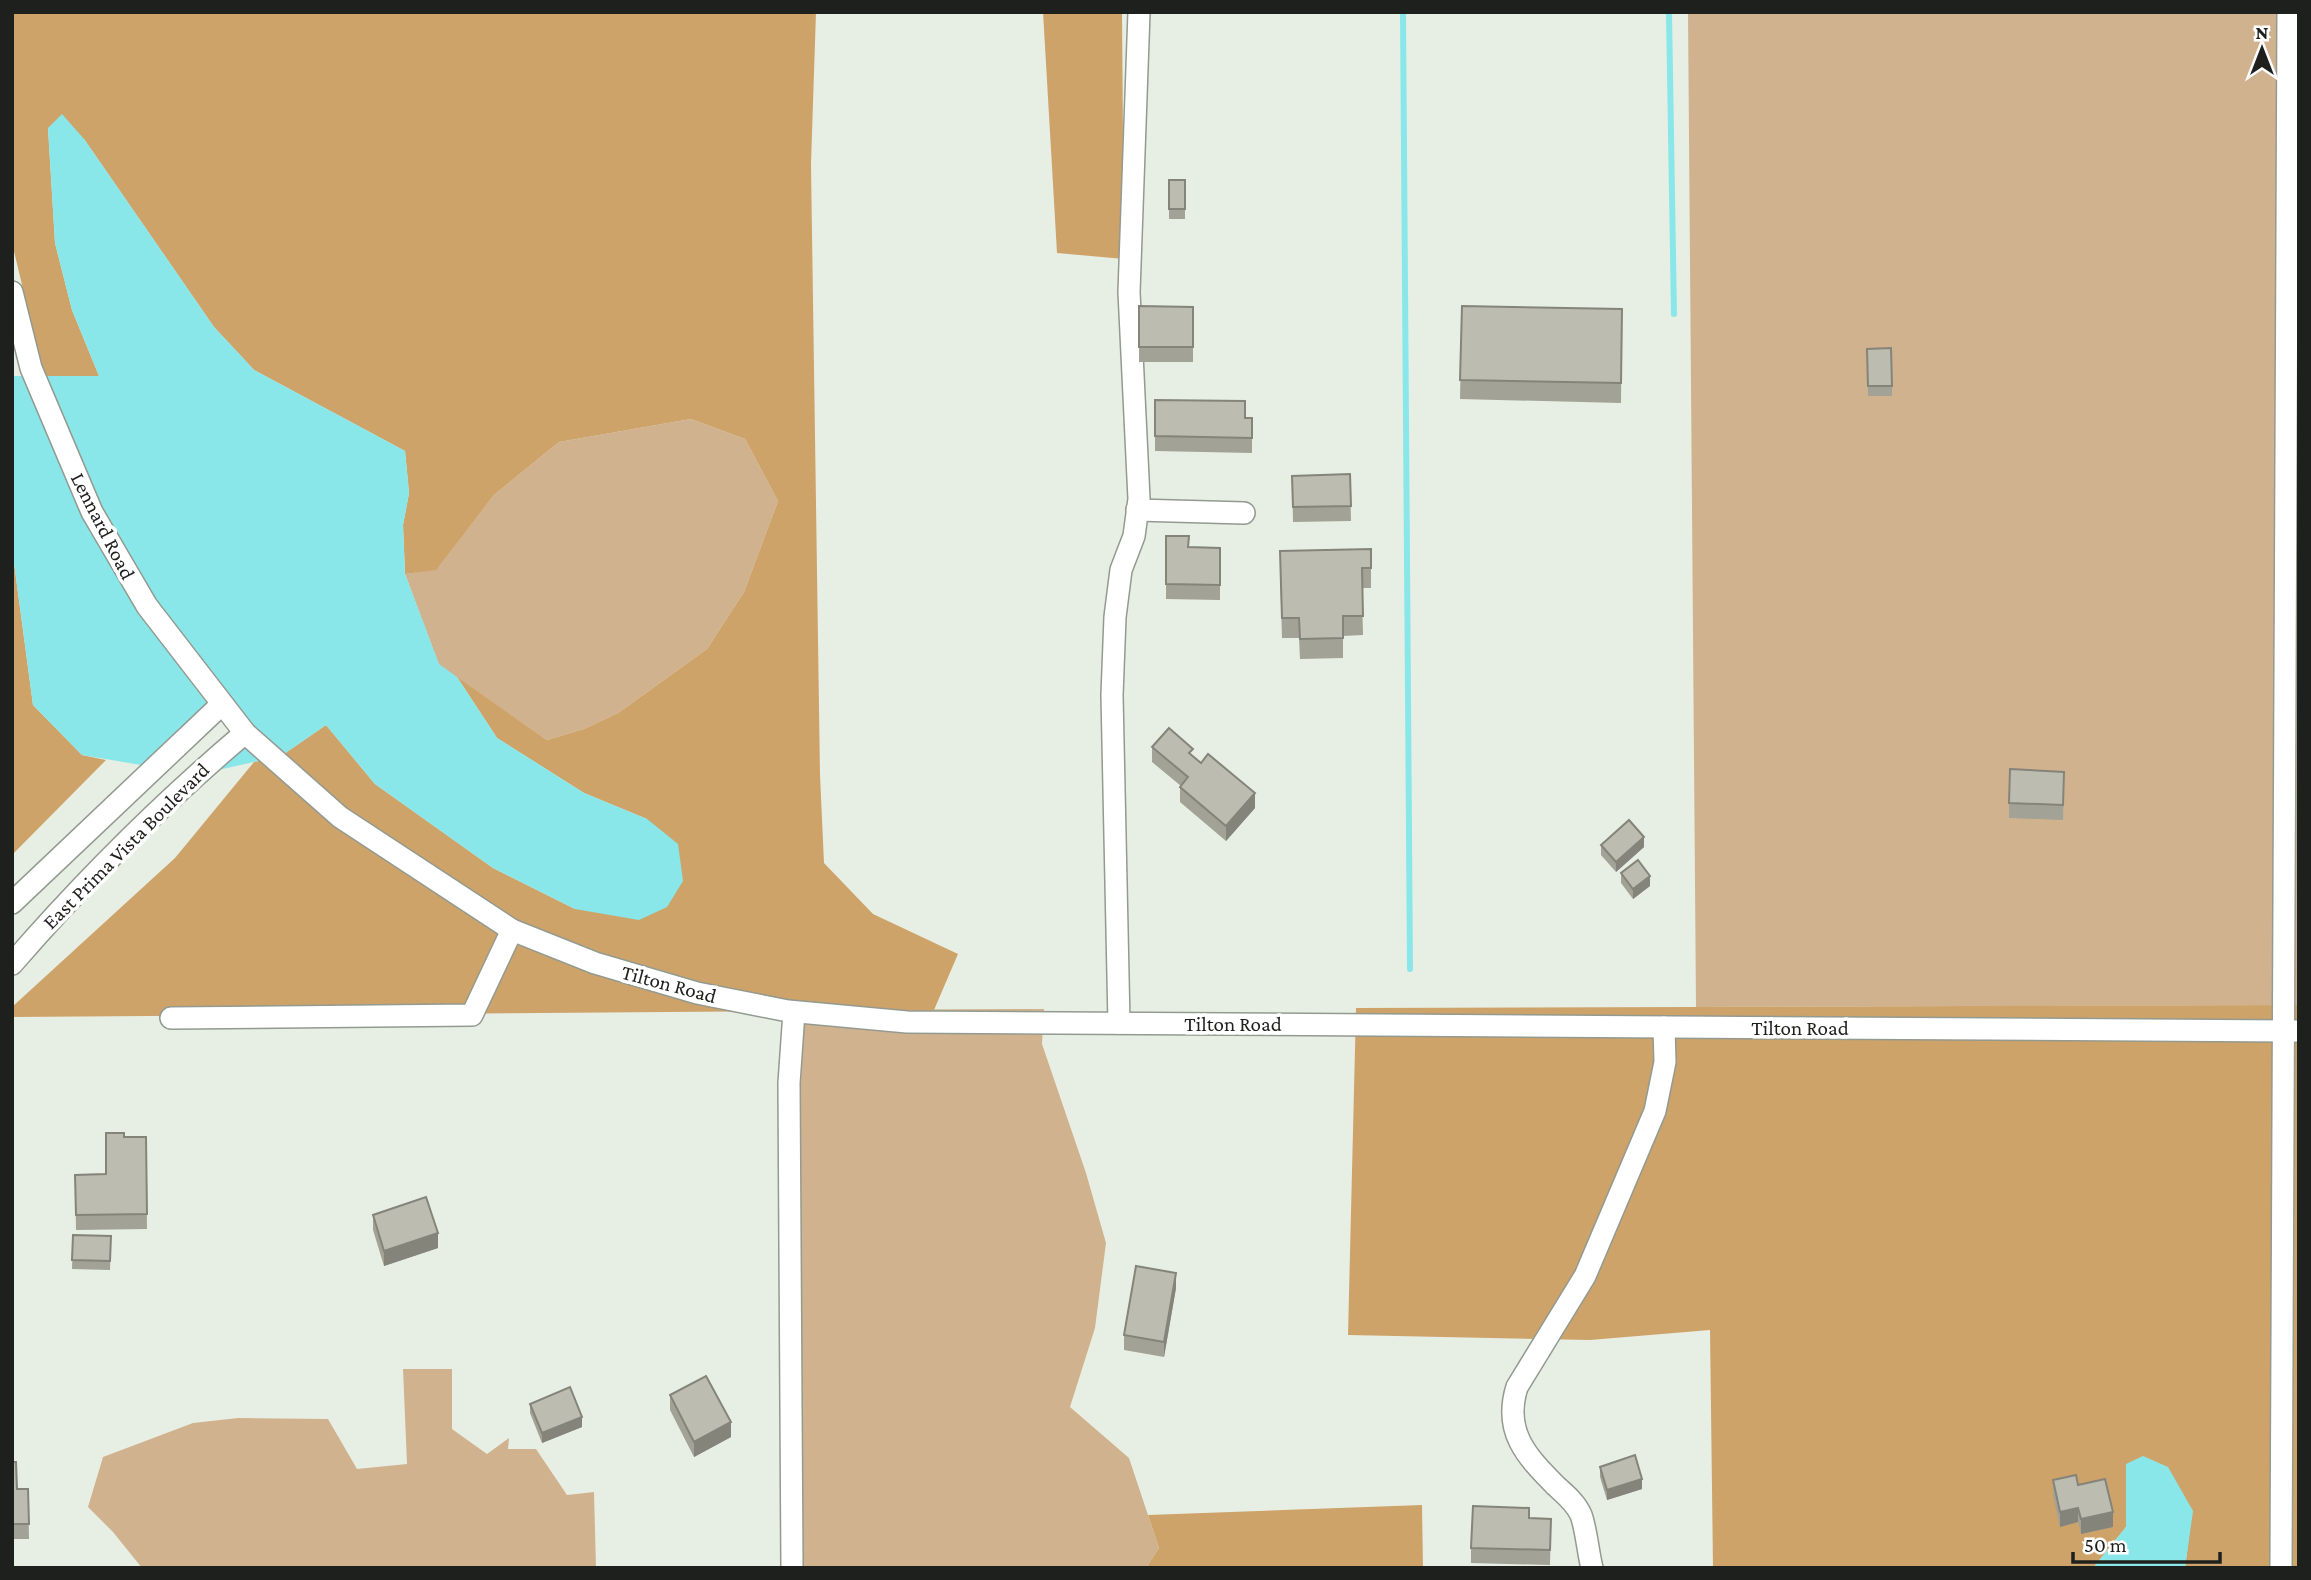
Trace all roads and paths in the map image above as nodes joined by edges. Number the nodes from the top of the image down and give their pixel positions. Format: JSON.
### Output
{"nodes":[{"id":1,"x":1139,"y":12,"type":"edge"},
{"id":2,"x":2288,"y":12,"type":"edge"},
{"id":3,"x":2293,"y":229,"type":"edge"},
{"id":4,"x":12,"y":292,"type":"edge"},
{"id":5,"x":1137,"y":510,"type":"junction"},
{"id":6,"x":1244,"y":513,"type":"dead end"},
{"id":7,"x":222,"y":704,"type":"junction"},
{"id":8,"x":245,"y":733,"type":"junction"},
{"id":9,"x":12,"y":903,"type":"edge"},
{"id":10,"x":512,"y":930,"type":"junction"},
{"id":11,"x":12,"y":964,"type":"edge"},
{"id":12,"x":794,"y":1012,"type":"junction"},
{"id":13,"x":171,"y":1018,"type":"dead end"},
{"id":14,"x":1119,"y":1023,"type":"junction"},
{"id":15,"x":1664,"y":1027,"type":"junction"},
{"id":16,"x":2291,"y":1031,"type":"edge"},
{"id":17,"x":792,"y":1568,"type":"edge"},
{"id":18,"x":1592,"y":1568,"type":"edge"},
{"id":19,"x":2281,"y":1568,"type":"edge"}],
"edges":[{"from":1,"to":5,"type":"street"},
{"from":2,"to":3,"type":"street"},
{"from":3,"to":16,"type":"street"},
{"from":4,"to":7,"type":"street","name":"Lennard Road"},
{"from":5,"to":6,"type":"street"},
{"from":5,"to":14,"type":"street"},
{"from":7,"to":8,"type":"street","name":"Lennard Road"},
{"from":7,"to":9,"type":"street","name":"East Prima Vista Boulevard"},
{"from":8,"to":10,"type":"street","name":"Tilton Road"},
{"from":8,"to":11,"type":"street","name":"East Prima Vista Boulevard"},
{"from":10,"to":12,"type":"street","name":"Tilton Road"},
{"from":10,"to":13,"type":"street"},
{"from":12,"to":14,"type":"street","name":"Tilton Road"},
{"from":12,"to":17,"type":"street"},
{"from":14,"to":15,"type":"street","name":"Tilton Road"},
{"from":15,"to":16,"type":"street","name":"Tilton Road"},
{"from":15,"to":18,"type":"street"},
{"from":16,"to":19,"type":"street"}]}
